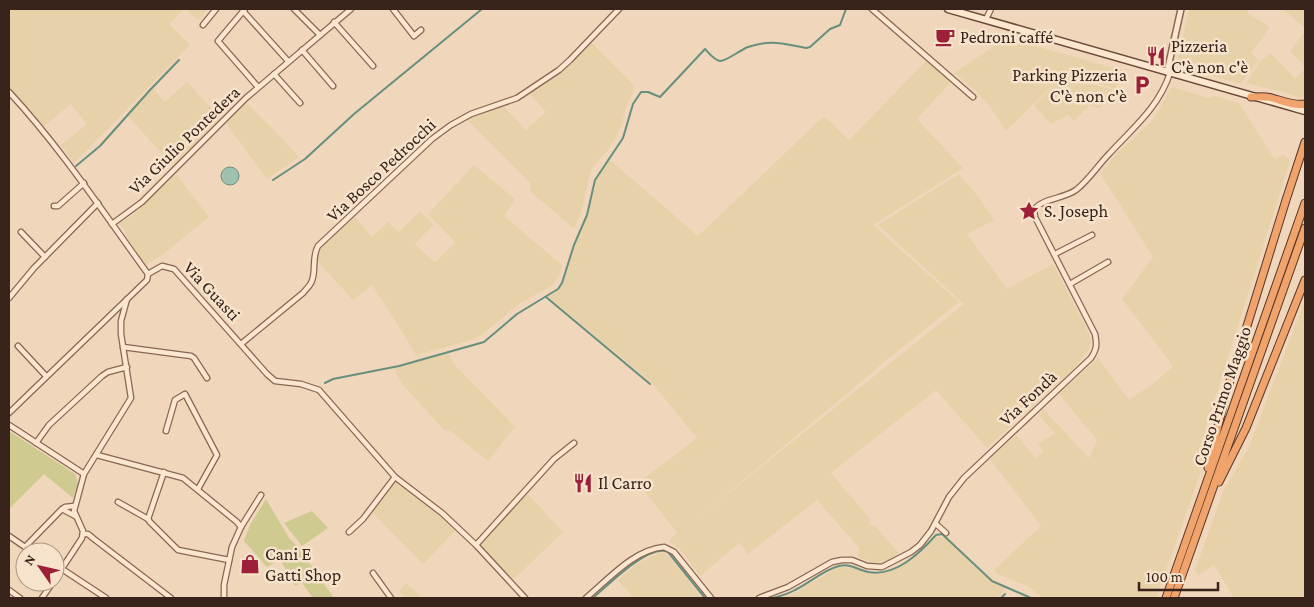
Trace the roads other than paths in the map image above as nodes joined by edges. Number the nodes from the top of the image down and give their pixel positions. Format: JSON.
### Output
{"nodes":[{"id":1,"x":216,"y":9,"type":"edge"},
{"id":2,"x":294,"y":9,"type":"edge"},
{"id":3,"x":351,"y":9,"type":"edge"},
{"id":4,"x":393,"y":9,"type":"edge"},
{"id":5,"x":619,"y":9,"type":"edge"},
{"id":6,"x":872,"y":9,"type":"edge"},
{"id":7,"x":948,"y":9,"type":"edge"},
{"id":8,"x":991,"y":9,"type":"edge"},
{"id":9,"x":1181,"y":9,"type":"edge"},
{"id":10,"x":244,"y":10,"type":"edge"},
{"id":11,"x":986,"y":19,"type":"junction"},
{"id":12,"x":334,"y":22,"type":"junction"},
{"id":13,"x":203,"y":25,"type":"dead end"},
{"id":14,"x":421,"y":30,"type":"dead end"},
{"id":15,"x":320,"y":35,"type":"junction"},
{"id":16,"x":302,"y":50,"type":"junction"},
{"id":17,"x":288,"y":62,"type":"junction"},
{"id":18,"x":373,"y":66,"type":"dead end"},
{"id":19,"x":1168,"y":72,"type":"junction"},
{"id":20,"x":274,"y":74,"type":"junction"},
{"id":21,"x":333,"y":86,"type":"dead end"},
{"id":22,"x":258,"y":87,"type":"junction"},
{"id":23,"x":9,"y":94,"type":"edge"},
{"id":24,"x":1251,"y":96,"type":"junction"},
{"id":25,"x":973,"y":97,"type":"dead end"},
{"id":26,"x":300,"y":103,"type":"dead end"},
{"id":27,"x":1305,"y":104,"type":"edge"},
{"id":28,"x":1305,"y":111,"type":"edge"},
{"id":29,"x":1305,"y":142,"type":"edge"},
{"id":30,"x":84,"y":183,"type":"junction"},
{"id":31,"x":98,"y":203,"type":"junction"},
{"id":32,"x":1305,"y":203,"type":"edge"},
{"id":33,"x":54,"y":206,"type":"dead end"},
{"id":34,"x":112,"y":224,"type":"junction"},
{"id":35,"x":1305,"y":228,"type":"edge"},
{"id":36,"x":21,"y":232,"type":"dead end"},
{"id":37,"x":1092,"y":235,"type":"dead end"},
{"id":38,"x":1055,"y":254,"type":"junction"},
{"id":39,"x":45,"y":257,"type":"junction"},
{"id":40,"x":1108,"y":262,"type":"dead end"},
{"id":41,"x":148,"y":274,"type":"junction"},
{"id":42,"x":1305,"y":280,"type":"edge"},
{"id":43,"x":1070,"y":284,"type":"junction"},
{"id":44,"x":9,"y":298,"type":"edge"},
{"id":45,"x":127,"y":299,"type":"junction"},
{"id":46,"x":240,"y":344,"type":"junction"},
{"id":47,"x":18,"y":346,"type":"dead end"},
{"id":48,"x":123,"y":347,"type":"junction"},
{"id":49,"x":126,"y":367,"type":"junction"},
{"id":50,"x":46,"y":376,"type":"junction"},
{"id":51,"x":207,"y":378,"type":"dead end"},
{"id":52,"x":9,"y":412,"type":"edge"},
{"id":53,"x":9,"y":425,"type":"edge"},
{"id":54,"x":166,"y":431,"type":"dead end"},
{"id":55,"x":36,"y":443,"type":"junction"},
{"id":56,"x":574,"y":443,"type":"dead end"},
{"id":57,"x":97,"y":455,"type":"junction"},
{"id":58,"x":164,"y":472,"type":"junction"},
{"id":59,"x":84,"y":474,"type":"junction"},
{"id":60,"x":395,"y":477,"type":"junction"},
{"id":61,"x":198,"y":489,"type":"junction"},
{"id":62,"x":261,"y":496,"type":"dead end"},
{"id":63,"x":118,"y":502,"type":"dead end"},
{"id":64,"x":74,"y":506,"type":"junction"},
{"id":65,"x":62,"y":509,"type":"junction"},
{"id":66,"x":75,"y":516,"type":"junction"},
{"id":67,"x":148,"y":519,"type":"junction"},
{"id":68,"x":936,"y":524,"type":"junction"},
{"id":69,"x":1197,"y":524,"type":"junction"},
{"id":70,"x":241,"y":527,"type":"junction"},
{"id":71,"x":349,"y":532,"type":"dead end"},
{"id":72,"x":946,"y":532,"type":"dead end"},
{"id":73,"x":83,"y":534,"type":"junction"},
{"id":74,"x":9,"y":536,"type":"edge"},
{"id":75,"x":476,"y":545,"type":"junction"},
{"id":76,"x":229,"y":560,"type":"junction"},
{"id":77,"x":65,"y":565,"type":"edge"},
{"id":78,"x":65,"y":571,"type":"edge"},
{"id":79,"x":373,"y":573,"type":"dead end"},
{"id":80,"x":9,"y":590,"type":"edge"},
{"id":81,"x":20,"y":598,"type":"edge"},
{"id":82,"x":106,"y":598,"type":"edge"},
{"id":83,"x":171,"y":598,"type":"edge"},
{"id":84,"x":224,"y":598,"type":"edge"},
{"id":85,"x":391,"y":598,"type":"edge"},
{"id":86,"x":526,"y":598,"type":"edge"},
{"id":87,"x":586,"y":598,"type":"edge"},
{"id":88,"x":712,"y":598,"type":"edge"},
{"id":89,"x":759,"y":598,"type":"edge"},
{"id":90,"x":1166,"y":598,"type":"edge"},
{"id":91,"x":1174,"y":598,"type":"edge"}],
"edges":[{"from":1,"to":13,"type":"street"},
{"from":2,"to":15,"type":"street"},
{"from":3,"to":12,"type":"street","name":"Via Giulio Pontedera"},
{"from":4,"to":14,"type":"street"},
{"from":5,"to":46,"type":"street","name":"Via Bosco Pedrocchi"},
{"from":6,"to":25,"type":"street"},
{"from":7,"to":11,"type":"main road"},
{"from":8,"to":11,"type":"street"},
{"from":9,"to":19,"type":"street"},
{"from":10,"to":17,"type":"street"},
{"from":10,"to":22,"type":"street"},
{"from":11,"to":19,"type":"main road"},
{"from":12,"to":15,"type":"street","name":"Via Giulio Pontedera"},
{"from":12,"to":18,"type":"street"},
{"from":15,"to":16,"type":"street","name":"Via Giulio Pontedera"},
{"from":16,"to":17,"type":"street","name":"Via Giulio Pontedera"},
{"from":16,"to":21,"type":"street"},
{"from":17,"to":20,"type":"street","name":"Via Giulio Pontedera"},
{"from":19,"to":24,"type":"main road"},
{"from":19,"to":38,"type":"street","name":"Via Fondà"},
{"from":20,"to":22,"type":"street","name":"Via Giulio Pontedera"},
{"from":20,"to":26,"type":"street"},
{"from":22,"to":34,"type":"street","name":"Via Giulio Pontedera"},
{"from":23,"to":30,"type":"street"},
{"from":24,"to":27,"type":"highway"},
{"from":24,"to":28,"type":"main road"},
{"from":29,"to":69,"type":"highway"},
{"from":30,"to":31,"type":"street"},
{"from":30,"to":33,"type":"street"},
{"from":31,"to":34,"type":"street"},
{"from":31,"to":39,"type":"street"},
{"from":32,"to":69,"type":"highway","name":"Corso Primo Maggio"},
{"from":34,"to":41,"type":"street"},
{"from":35,"to":69,"type":"highway","name":"Corso Primo Maggio"},
{"from":36,"to":39,"type":"street"},
{"from":37,"to":38,"type":"street"},
{"from":38,"to":43,"type":"street","name":"Via Fondà"},
{"from":39,"to":44,"type":"street"},
{"from":40,"to":43,"type":"street"},
{"from":41,"to":45,"type":"street"},
{"from":41,"to":46,"type":"street","name":"Via Guasti"},
{"from":42,"to":69,"type":"highway"},
{"from":43,"to":68,"type":"street","name":"Via Fondà"},
{"from":45,"to":48,"type":"street"},
{"from":45,"to":50,"type":"street"},
{"from":46,"to":60,"type":"street","name":"Via Guasti"},
{"from":47,"to":50,"type":"street"},
{"from":48,"to":49,"type":"street"},
{"from":48,"to":51,"type":"street"},
{"from":49,"to":55,"type":"street"},
{"from":49,"to":57,"type":"street"},
{"from":50,"to":52,"type":"street"},
{"from":53,"to":55,"type":"street"},
{"from":54,"to":61,"type":"street"},
{"from":55,"to":59,"type":"street"},
{"from":56,"to":75,"type":"street"},
{"from":57,"to":58,"type":"street"},
{"from":57,"to":59,"type":"street"},
{"from":58,"to":61,"type":"street"},
{"from":58,"to":67,"type":"street"},
{"from":59,"to":64,"type":"street"},
{"from":60,"to":71,"type":"street"},
{"from":60,"to":75,"type":"street","name":"Via Guasti"},
{"from":61,"to":70,"type":"street"},
{"from":62,"to":70,"type":"street"},
{"from":63,"to":67,"type":"street"},
{"from":64,"to":65,"type":"street"},
{"from":64,"to":66,"type":"street"},
{"from":65,"to":66,"type":"street"},
{"from":65,"to":74,"type":"street"},
{"from":66,"to":73,"type":"street"},
{"from":67,"to":76,"type":"street"},
{"from":68,"to":72,"type":"street"},
{"from":68,"to":89,"type":"street","name":"Via Fondà"},
{"from":69,"to":90,"type":"highway","name":"Corso Primo Maggio"},
{"from":69,"to":91,"type":"highway","name":"Corso Primo Maggio"},
{"from":70,"to":76,"type":"street"},
{"from":73,"to":77,"type":"street"},
{"from":73,"to":83,"type":"street"},
{"from":75,"to":86,"type":"street","name":"Via Guasti"},
{"from":76,"to":84,"type":"street"},
{"from":78,"to":82,"type":"street"},
{"from":79,"to":85,"type":"street"},
{"from":80,"to":81,"type":"street"},
{"from":87,"to":88,"type":"street"}]}
